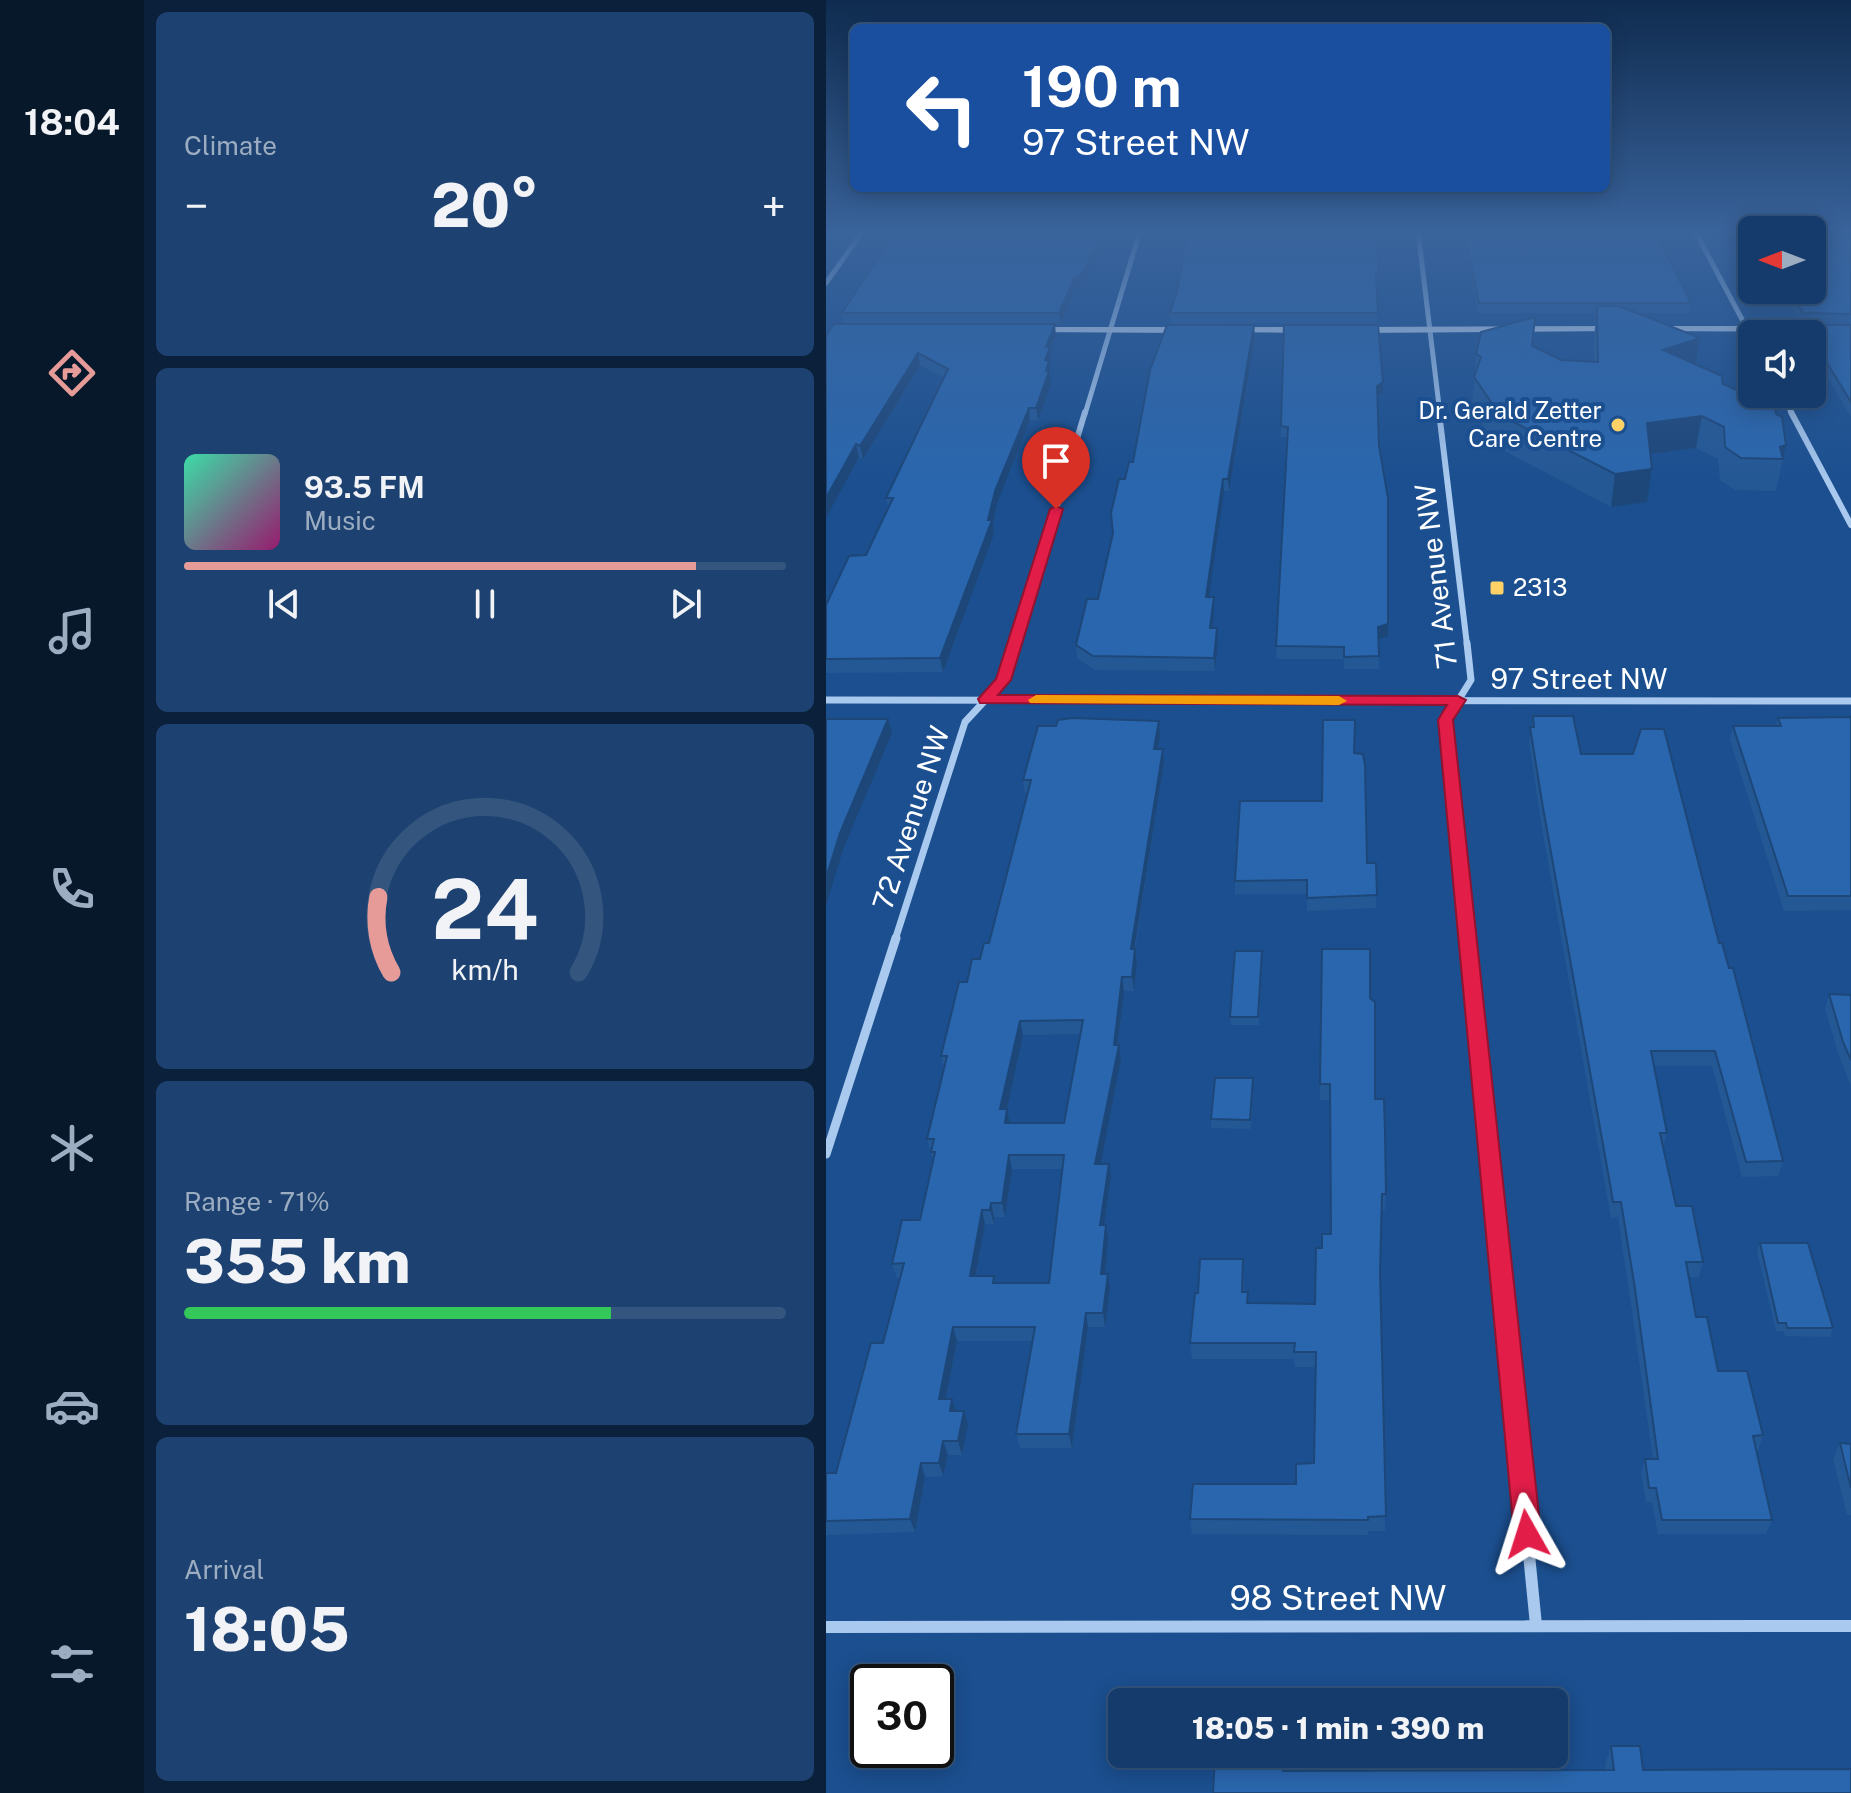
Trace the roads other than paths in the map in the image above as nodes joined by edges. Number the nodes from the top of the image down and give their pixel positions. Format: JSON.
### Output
{"nodes":[{"id":1,"x":1116,"y":315,"type":"edge"},
{"id":2,"x":1428,"y":315,"type":"edge"},
{"id":3,"x":1112,"y":329,"type":"junction"},
{"id":4,"x":1430,"y":329,"type":"junction"},
{"id":5,"x":1632,"y":329,"type":"edge"},
{"id":6,"x":1647,"y":329,"type":"edge"},
{"id":7,"x":1851,"y":329,"type":"edge"},
{"id":8,"x":1026,"y":330,"type":"edge"},
{"id":9,"x":1192,"y":330,"type":"edge"},
{"id":10,"x":1222,"y":330,"type":"edge"},
{"id":11,"x":1313,"y":330,"type":"edge"},
{"id":12,"x":1344,"y":330,"type":"edge"},
{"id":13,"x":1826,"y":330,"type":"edge"},
{"id":14,"x":1738,"y":333,"type":"edge"},
{"id":15,"x":1789,"y":408,"type":"edge"},
{"id":16,"x":1851,"y":525,"type":"edge"},
{"id":17,"x":986,"y":699,"type":"junction"},
{"id":18,"x":826,"y":700,"type":"edge"},
{"id":19,"x":1458,"y":700,"type":"junction"},
{"id":20,"x":1851,"y":701,"type":"edge"},
{"id":21,"x":826,"y":1154,"type":"edge"},
{"id":22,"x":1536,"y":1625,"type":"junction"},
{"id":23,"x":1851,"y":1626,"type":"edge"},
{"id":24,"x":826,"y":1627,"type":"edge"}],
"edges":[{"from":1,"to":3,"type":"street","name":"72 Avenue NW"},
{"from":2,"to":4,"type":"street","name":"71 Avenue NW"},
{"from":3,"to":8,"type":"street"},
{"from":3,"to":9,"type":"street"},
{"from":3,"to":17,"type":"street","name":"72 Avenue NW"},
{"from":4,"to":5,"type":"street"},
{"from":4,"to":12,"type":"street"},
{"from":4,"to":19,"type":"street","name":"71 Avenue NW"},
{"from":6,"to":14,"type":"street"},
{"from":7,"to":13,"type":"street"},
{"from":10,"to":11,"type":"street"},
{"from":15,"to":16,"type":"street"},
{"from":17,"to":18,"type":"street","name":"97 Street NW"},
{"from":17,"to":19,"type":"street","name":"97 Street NW"},
{"from":17,"to":21,"type":"street","name":"72 Avenue NW"},
{"from":19,"to":20,"type":"street","name":"97 Street NW"},
{"from":19,"to":22,"type":"street","name":"71 Avenue NW"},
{"from":22,"to":23,"type":"street","name":"98 Street NW"},
{"from":22,"to":24,"type":"street","name":"98 Street NW"}]}
